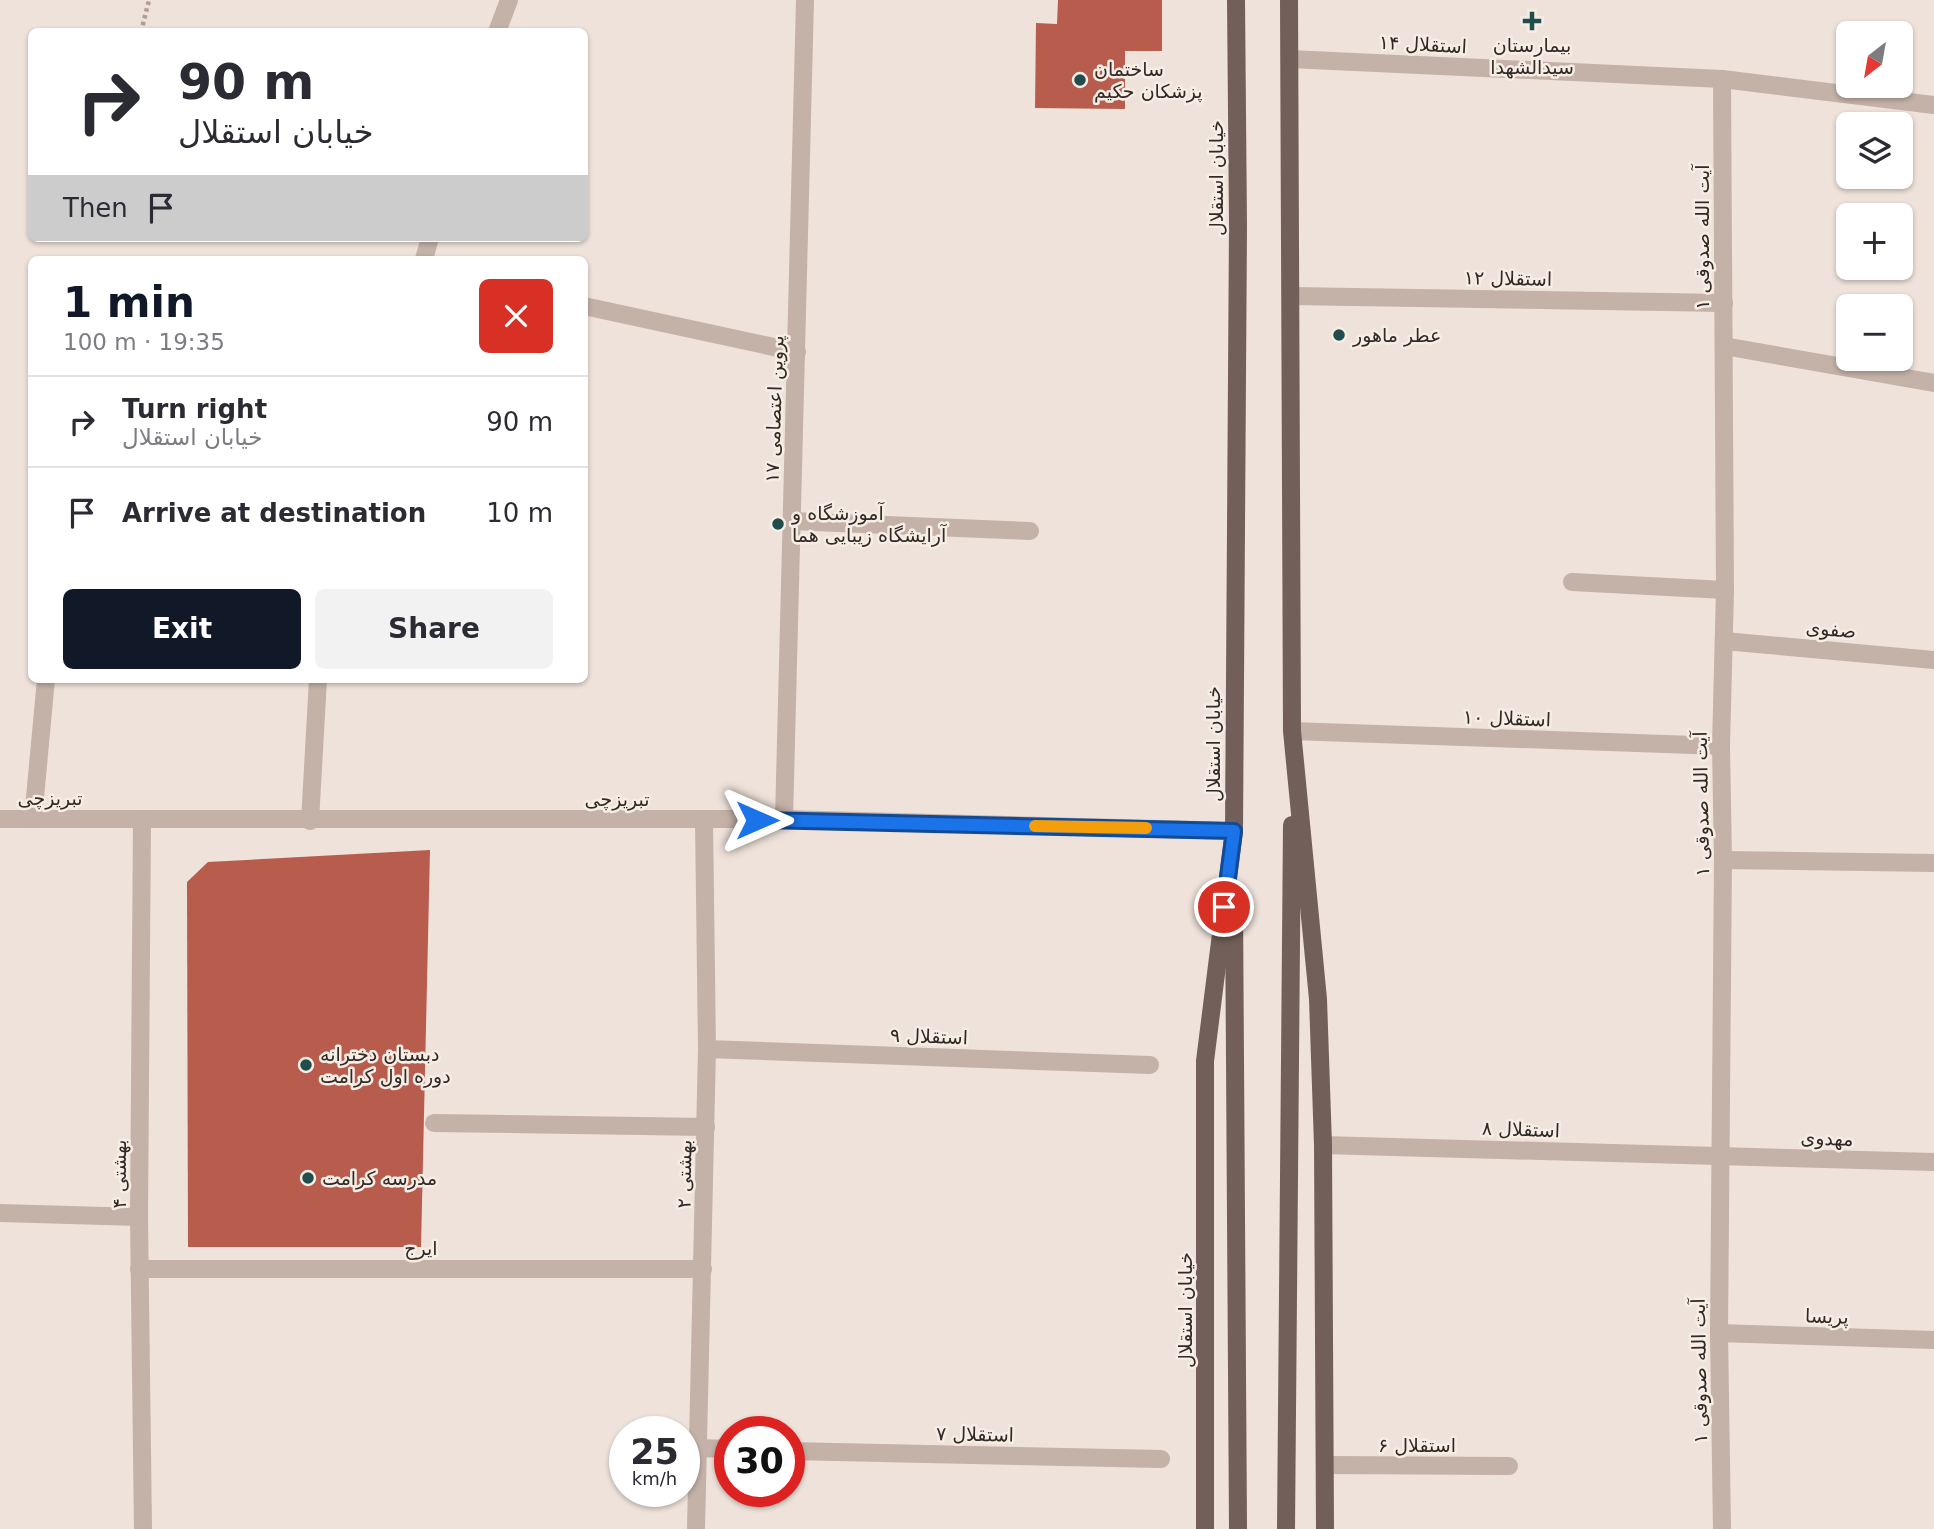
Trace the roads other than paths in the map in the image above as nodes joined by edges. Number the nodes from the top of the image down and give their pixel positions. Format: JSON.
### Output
{"nodes":[{"id":1,"x":509,"y":0,"type":"edge"},
{"id":2,"x":805,"y":0,"type":"edge"},
{"id":3,"x":1236,"y":0,"type":"edge"},
{"id":4,"x":1289,"y":0,"type":"edge"},
{"id":5,"x":499,"y":28,"type":"edge"},
{"id":6,"x":1290,"y":59,"type":"junction"},
{"id":7,"x":1722,"y":79,"type":"junction"},
{"id":8,"x":1934,"y":105,"type":"edge"},
{"id":9,"x":1291,"y":296,"type":"junction"},
{"id":10,"x":1724,"y":303,"type":"junction"},
{"id":11,"x":588,"y":307,"type":"edge"},
{"id":12,"x":1724,"y":346,"type":"junction"},
{"id":13,"x":797,"y":352,"type":"junction"},
{"id":14,"x":1934,"y":383,"type":"edge"},
{"id":15,"x":791,"y":521,"type":"junction"},
{"id":16,"x":1030,"y":531,"type":"dead end"},
{"id":17,"x":1572,"y":582,"type":"dead end"},
{"id":18,"x":1725,"y":590,"type":"junction"},
{"id":19,"x":1724,"y":640,"type":"junction"},
{"id":20,"x":1934,"y":660,"type":"edge"},
{"id":21,"x":46,"y":683,"type":"edge"},
{"id":22,"x":318,"y":683,"type":"edge"},
{"id":23,"x":1292,"y":731,"type":"junction"},
{"id":24,"x":1721,"y":746,"type":"junction"},
{"id":25,"x":0,"y":819,"type":"edge"},
{"id":26,"x":33,"y":819,"type":"junction"},
{"id":27,"x":784,"y":819,"type":"junction"},
{"id":28,"x":142,"y":820,"type":"junction"},
{"id":29,"x":704,"y":820,"type":"junction"},
{"id":30,"x":310,"y":821,"type":"junction"},
{"id":31,"x":1234,"y":831,"type":"junction"},
{"id":32,"x":1723,"y":860,"type":"junction"},
{"id":33,"x":1934,"y":863,"type":"edge"},
{"id":34,"x":708,"y":1049,"type":"junction"},
{"id":35,"x":1150,"y":1065,"type":"dead end"},
{"id":36,"x":434,"y":1123,"type":"dead end"},
{"id":37,"x":706,"y":1127,"type":"junction"},
{"id":38,"x":1323,"y":1145,"type":"junction"},
{"id":39,"x":1719,"y":1156,"type":"junction"},
{"id":40,"x":1934,"y":1162,"type":"edge"},
{"id":41,"x":0,"y":1213,"type":"edge"},
{"id":42,"x":139,"y":1217,"type":"junction"},
{"id":43,"x":139,"y":1269,"type":"junction"},
{"id":44,"x":703,"y":1269,"type":"junction"},
{"id":45,"x":1718,"y":1333,"type":"junction"},
{"id":46,"x":1934,"y":1340,"type":"edge"},
{"id":47,"x":698,"y":1416,"type":"edge"},
{"id":48,"x":805,"y":1451,"type":"edge"},
{"id":49,"x":1161,"y":1459,"type":"dead end"},
{"id":50,"x":1325,"y":1465,"type":"junction"},
{"id":51,"x":1509,"y":1466,"type":"dead end"},
{"id":52,"x":696,"y":1507,"type":"edge"},
{"id":53,"x":143,"y":1529,"type":"edge"},
{"id":54,"x":696,"y":1529,"type":"edge"},
{"id":55,"x":1205,"y":1529,"type":"edge"},
{"id":56,"x":1238,"y":1529,"type":"edge"},
{"id":57,"x":1286,"y":1529,"type":"edge"},
{"id":58,"x":1325,"y":1529,"type":"edge"},
{"id":59,"x":1723,"y":1529,"type":"edge"}],
"edges":[{"from":1,"to":5,"type":"street"},
{"from":2,"to":13,"type":"street","name":"پروین اعتصامی ۱۷"},
{"from":3,"to":31,"type":"main road","name":"خیابان استقلال"},
{"from":4,"to":6,"type":"main road"},
{"from":6,"to":7,"type":"street","name":"استقلال ۱۴"},
{"from":6,"to":9,"type":"main road"},
{"from":7,"to":8,"type":"street","name":"استقلال ۱۴"},
{"from":7,"to":10,"type":"street","name":"آیت الله صدوقی ۱"},
{"from":9,"to":10,"type":"street","name":"استقلال ۱۲"},
{"from":9,"to":23,"type":"main road"},
{"from":10,"to":12,"type":"street","name":"آیت الله صدوقی ۱"},
{"from":11,"to":13,"type":"street"},
{"from":12,"to":14,"type":"street"},
{"from":12,"to":18,"type":"street","name":"آیت الله صدوقی ۱"},
{"from":13,"to":15,"type":"street","name":"پروین اعتصامی ۱۷"},
{"from":15,"to":16,"type":"street"},
{"from":15,"to":27,"type":"street","name":"پروین اعتصامی ۱۷"},
{"from":17,"to":18,"type":"street"},
{"from":18,"to":19,"type":"street","name":"آیت الله صدوقی ۱"},
{"from":19,"to":20,"type":"street","name":"صفوی"},
{"from":19,"to":24,"type":"street","name":"آیت الله صدوقی ۱"},
{"from":21,"to":26,"type":"street"},
{"from":22,"to":30,"type":"street"},
{"from":23,"to":24,"type":"street","name":"استقلال ۱۰"},
{"from":23,"to":38,"type":"main road"},
{"from":23,"to":57,"type":"main road"},
{"from":24,"to":32,"type":"street","name":"آیت الله صدوقی ۱"},
{"from":25,"to":26,"type":"street","name":"تبریزچی"},
{"from":26,"to":28,"type":"street","name":"تبریزچی"},
{"from":27,"to":29,"type":"street","name":"تبریزچی"},
{"from":27,"to":31,"type":"street","name":"تبریزچی"},
{"from":28,"to":30,"type":"street","name":"تبریزچی"},
{"from":28,"to":42,"type":"street","name":"بهشتی ۴"},
{"from":29,"to":30,"type":"street","name":"تبریزچی"},
{"from":29,"to":34,"type":"street","name":"بهشتی ۲"},
{"from":31,"to":55,"type":"main road","name":"خیابان استقلال"},
{"from":31,"to":56,"type":"main road"},
{"from":32,"to":33,"type":"street"},
{"from":32,"to":39,"type":"street","name":"آیت الله صدوقی ۱"},
{"from":34,"to":35,"type":"street","name":"استقلال ۹"},
{"from":34,"to":37,"type":"street","name":"بهشتی ۲"},
{"from":36,"to":37,"type":"street"},
{"from":37,"to":44,"type":"street","name":"بهشتی ۲"},
{"from":38,"to":39,"type":"street","name":"استقلال ۸"},
{"from":38,"to":50,"type":"main road"},
{"from":39,"to":40,"type":"street","name":"مهدوی"},
{"from":39,"to":45,"type":"street","name":"آیت الله صدوقی ۱"},
{"from":41,"to":42,"type":"street"},
{"from":42,"to":43,"type":"street","name":"بهشتی ۴"},
{"from":43,"to":44,"type":"street","name":"ایرج"},
{"from":43,"to":53,"type":"street","name":"بهشتی ۴"},
{"from":44,"to":47,"type":"street","name":"بهشتی ۲"},
{"from":45,"to":46,"type":"street","name":"پریسا"},
{"from":45,"to":59,"type":"street","name":"آیت الله صدوقی ۱"},
{"from":48,"to":49,"type":"street","name":"استقلال ۷"},
{"from":50,"to":51,"type":"street","name":"استقلال ۶"},
{"from":50,"to":58,"type":"main road"},
{"from":52,"to":54,"type":"street","name":"بهشتی ۲"}]}
